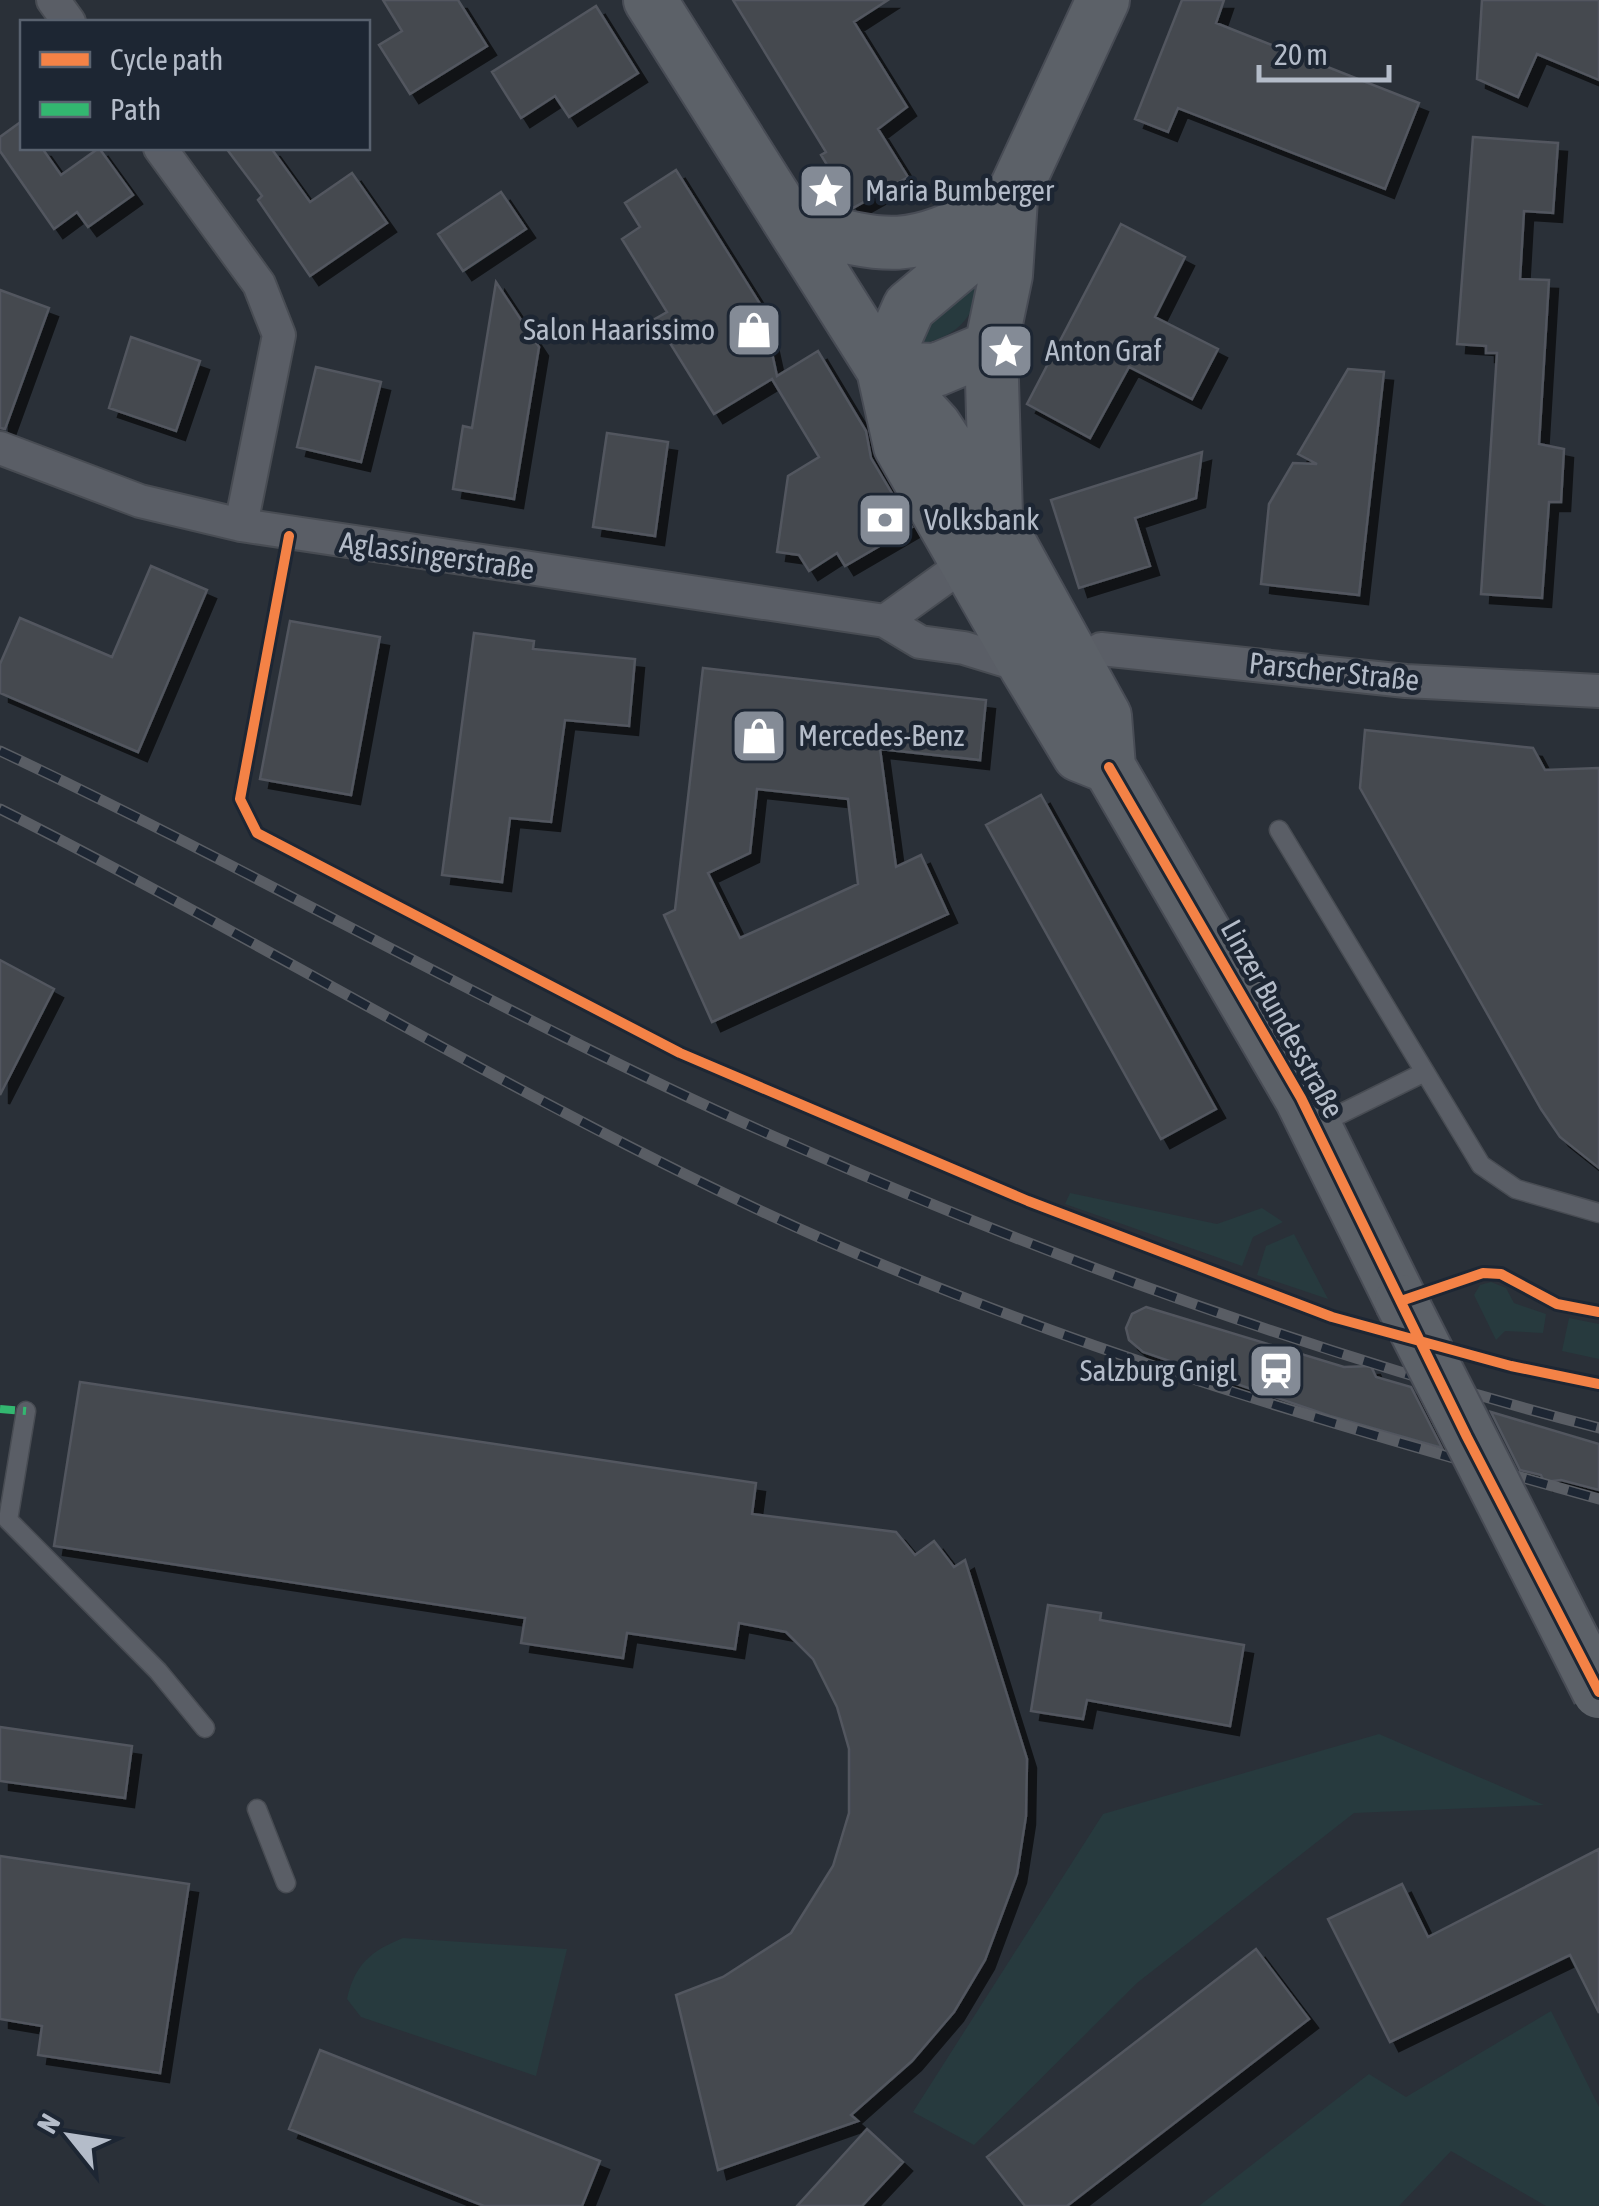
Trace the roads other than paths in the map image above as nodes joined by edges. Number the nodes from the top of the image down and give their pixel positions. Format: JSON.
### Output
{"nodes":[{"id":1,"x":650,"y":0,"type":"edge"},
{"id":2,"x":1103,"y":0,"type":"edge"},
{"id":3,"x":161,"y":150,"type":"edge"},
{"id":4,"x":1011,"y":199,"type":"junction"},
{"id":5,"x":793,"y":223,"type":"junction"},
{"id":6,"x":991,"y":346,"type":"junction"},
{"id":7,"x":882,"y":368,"type":"junction"},
{"id":8,"x":0,"y":448,"type":"edge"},
{"id":9,"x":996,"y":520,"type":"junction"},
{"id":10,"x":240,"y":526,"type":"junction"},
{"id":11,"x":967,"y":562,"type":"junction"},
{"id":12,"x":886,"y":621,"type":"junction"},
{"id":13,"x":1051,"y":667,"type":"junction"},
{"id":14,"x":1599,"y":692,"type":"edge"},
{"id":15,"x":1279,"y":830,"type":"dead end"},
{"id":16,"x":1426,"y":1072,"type":"junction"},
{"id":17,"x":1315,"y":1127,"type":"junction"},
{"id":18,"x":1599,"y":1213,"type":"edge"},
{"id":19,"x":26,"y":1411,"type":"dead end"},
{"id":20,"x":1599,"y":1692,"type":"edge"},
{"id":21,"x":205,"y":1728,"type":"dead end"},
{"id":22,"x":257,"y":1809,"type":"dead end"},
{"id":23,"x":286,"y":1883,"type":"dead end"}],
"edges":[{"from":1,"to":5,"type":"main road","name":"Linzer Bundesstraße"},
{"from":2,"to":4,"type":"main road"},
{"from":3,"to":10,"type":"street"},
{"from":4,"to":5,"type":"main road"},
{"from":4,"to":6,"type":"main road"},
{"from":4,"to":7,"type":"main road"},
{"from":5,"to":7,"type":"main road","name":"Linzer Bundesstraße"},
{"from":6,"to":7,"type":"main road"},
{"from":6,"to":9,"type":"main road"},
{"from":7,"to":9,"type":"main road","name":"Linzer Bundesstraße"},
{"from":7,"to":11,"type":"main road","name":"Linzer Bundesstraße"},
{"from":8,"to":10,"type":"street","name":"Aglassingerstraße"},
{"from":9,"to":13,"type":"main road","name":"Linzer Bundesstraße"},
{"from":10,"to":12,"type":"street","name":"Aglassingerstraße"},
{"from":11,"to":12,"type":"street"},
{"from":11,"to":13,"type":"main road","name":"Linzer Bundesstraße"},
{"from":12,"to":13,"type":"street","name":"Aglassingerstraße"},
{"from":13,"to":14,"type":"street","name":"Parscher Straße"},
{"from":13,"to":17,"type":"main road","name":"Linzer Bundesstraße"},
{"from":15,"to":16,"type":"lane"},
{"from":16,"to":17,"type":"lane"},
{"from":16,"to":18,"type":"lane"},
{"from":17,"to":20,"type":"main road","name":"Linzer Bundesstraße","bridge":true},
{"from":19,"to":21,"type":"lane"},
{"from":22,"to":23,"type":"lane"}]}
